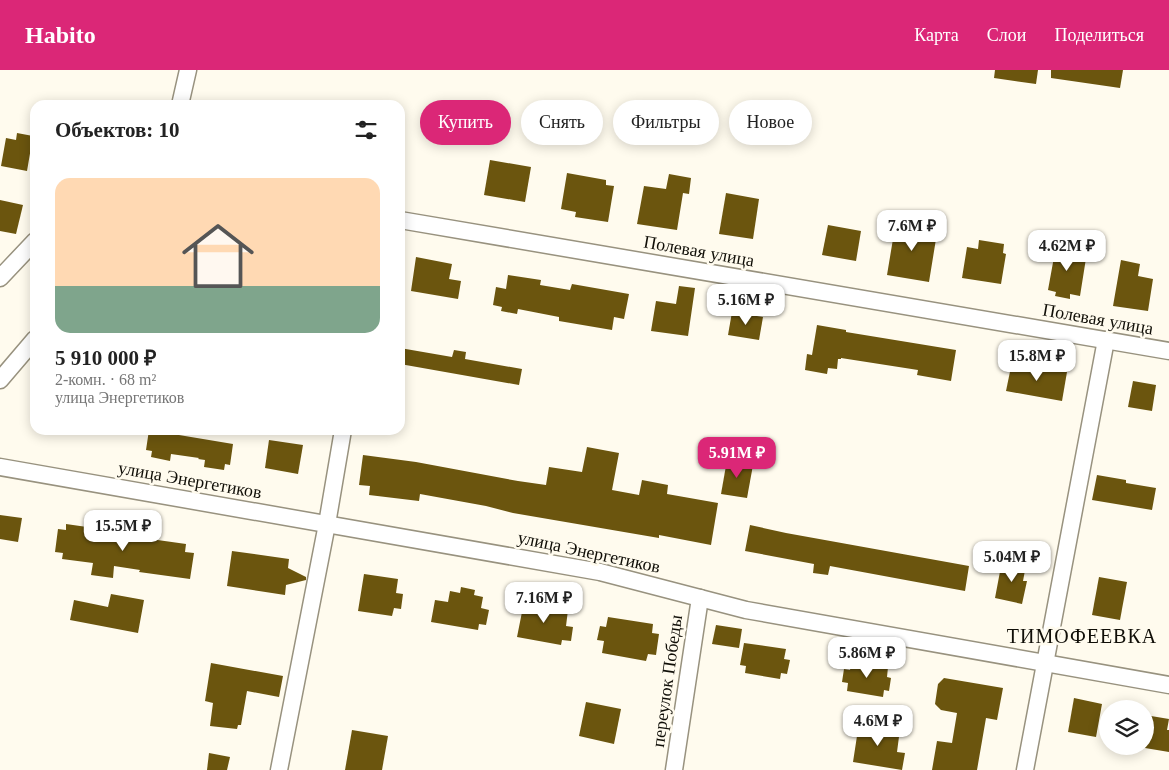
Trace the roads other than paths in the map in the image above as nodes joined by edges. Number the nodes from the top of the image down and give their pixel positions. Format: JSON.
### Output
{"nodes":[{"id":1,"x":188,"y":70,"type":"edge"},
{"id":2,"x":181,"y":100,"type":"edge"},
{"id":3,"x":405,"y":221,"type":"edge"},
{"id":4,"x":30,"y":247,"type":"edge"},
{"id":5,"x":0,"y":278,"type":"edge"},
{"id":6,"x":1106,"y":340,"type":"junction"},
{"id":7,"x":30,"y":345,"type":"edge"},
{"id":8,"x":1169,"y":351,"type":"edge"},
{"id":9,"x":0,"y":380,"type":"edge"},
{"id":10,"x":342,"y":435,"type":"edge"},
{"id":11,"x":0,"y":467,"type":"edge"},
{"id":12,"x":327,"y":524,"type":"junction"},
{"id":13,"x":700,"y":598,"type":"junction"},
{"id":14,"x":1045,"y":664,"type":"junction"},
{"id":15,"x":1169,"y":685,"type":"edge"},
{"id":16,"x":279,"y":770,"type":"edge"},
{"id":17,"x":674,"y":770,"type":"edge"},
{"id":18,"x":1025,"y":770,"type":"edge"}],
"edges":[{"from":1,"to":2,"type":"street"},
{"from":3,"to":6,"type":"street","name":"Полевая улица"},
{"from":4,"to":5,"type":"street"},
{"from":6,"to":8,"type":"street","name":"Полевая улица"},
{"from":6,"to":14,"type":"street"},
{"from":7,"to":9,"type":"street"},
{"from":10,"to":12,"type":"street"},
{"from":11,"to":12,"type":"street","name":"улица Энергетиков"},
{"from":12,"to":13,"type":"street","name":"улица Энергетиков"},
{"from":12,"to":16,"type":"street"},
{"from":13,"to":14,"type":"street","name":"улица Энергетиков"},
{"from":13,"to":17,"type":"street","name":"переулок Победы"},
{"from":14,"to":15,"type":"street","name":"улица Энергетиков"},
{"from":14,"to":18,"type":"street"}]}
